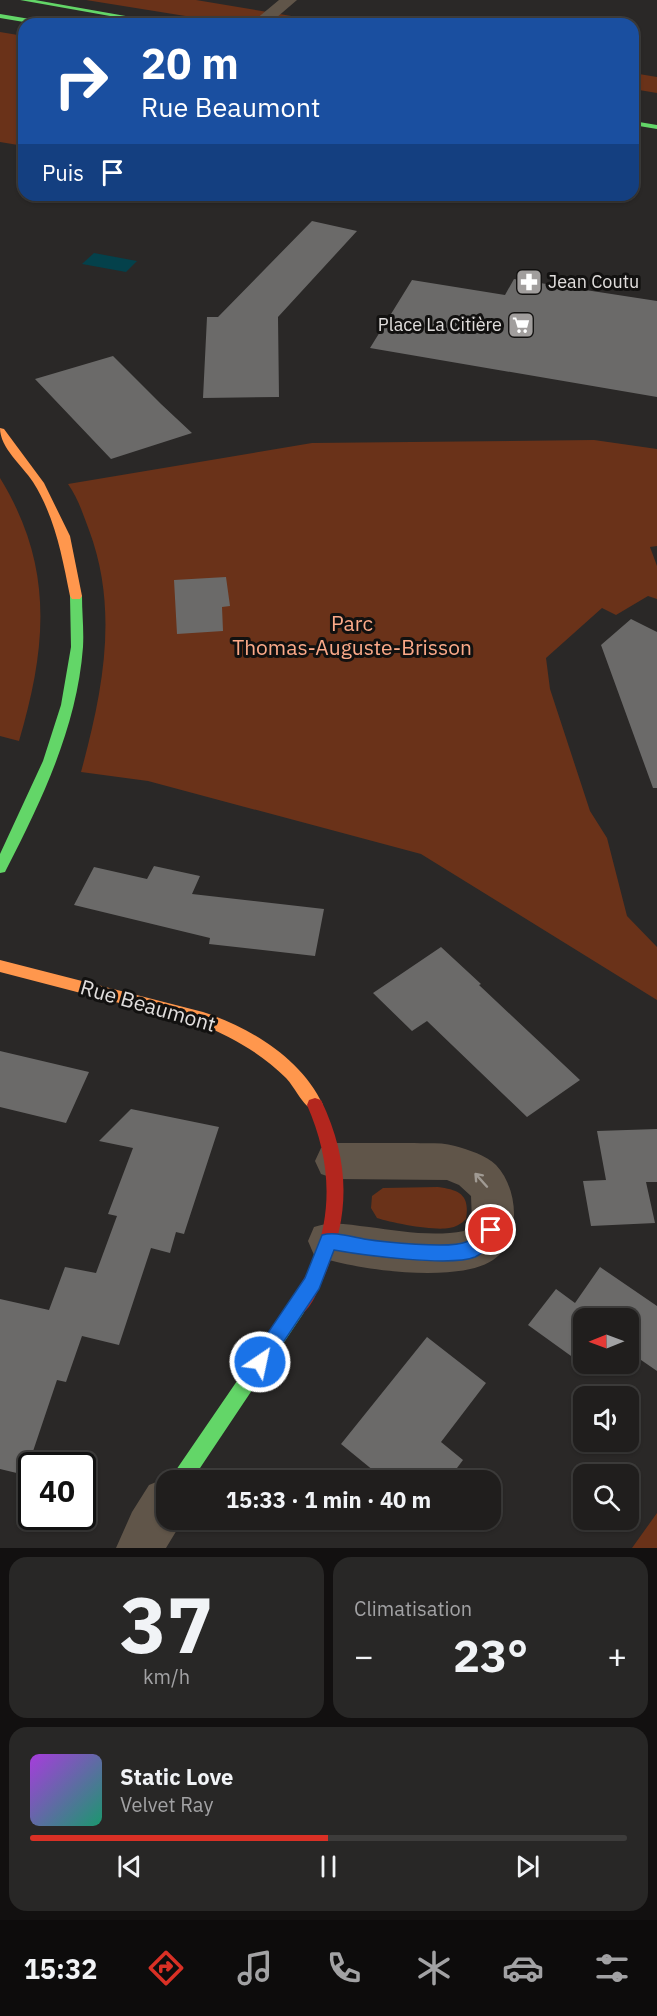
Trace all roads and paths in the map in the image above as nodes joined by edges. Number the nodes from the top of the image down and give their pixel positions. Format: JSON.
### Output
{"nodes":[{"id":1,"x":23,"y":0,"type":"edge"},
{"id":2,"x":290,"y":0,"type":"edge"},
{"id":3,"x":0,"y":16,"type":"edge"},
{"id":4,"x":132,"y":18,"type":"edge"},
{"id":5,"x":266,"y":18,"type":"edge"},
{"id":6,"x":18,"y":19,"type":"edge"},
{"id":7,"x":639,"y":124,"type":"edge"},
{"id":8,"x":657,"y":127,"type":"edge"},
{"id":9,"x":0,"y":431,"type":"edge"},
{"id":10,"x":0,"y":868,"type":"edge"},
{"id":11,"x":0,"y":966,"type":"edge"},
{"id":12,"x":336,"y":1161,"type":"junction"},
{"id":13,"x":328,"y":1241,"type":"junction"},
{"id":14,"x":188,"y":1470,"type":"edge"},
{"id":15,"x":156,"y":1518,"type":"edge"},
{"id":16,"x":141,"y":1548,"type":"edge"}],
"edges":[{"from":1,"to":4,"type":"street"},
{"from":2,"to":5,"type":"street"},
{"from":3,"to":6,"type":"street"},
{"from":7,"to":8,"type":"street"},
{"from":9,"to":10,"type":"street"},
{"from":11,"to":12,"type":"street","name":"Rue Beaumont"},
{"from":12,"to":13,"type":"street","name":"Rue Beaumont"},
{"from":13,"to":12,"type":"street","one_way":true},
{"from":13,"to":14,"type":"street","name":"Rue Beaumont"},
{"from":15,"to":16,"type":"street"}]}
